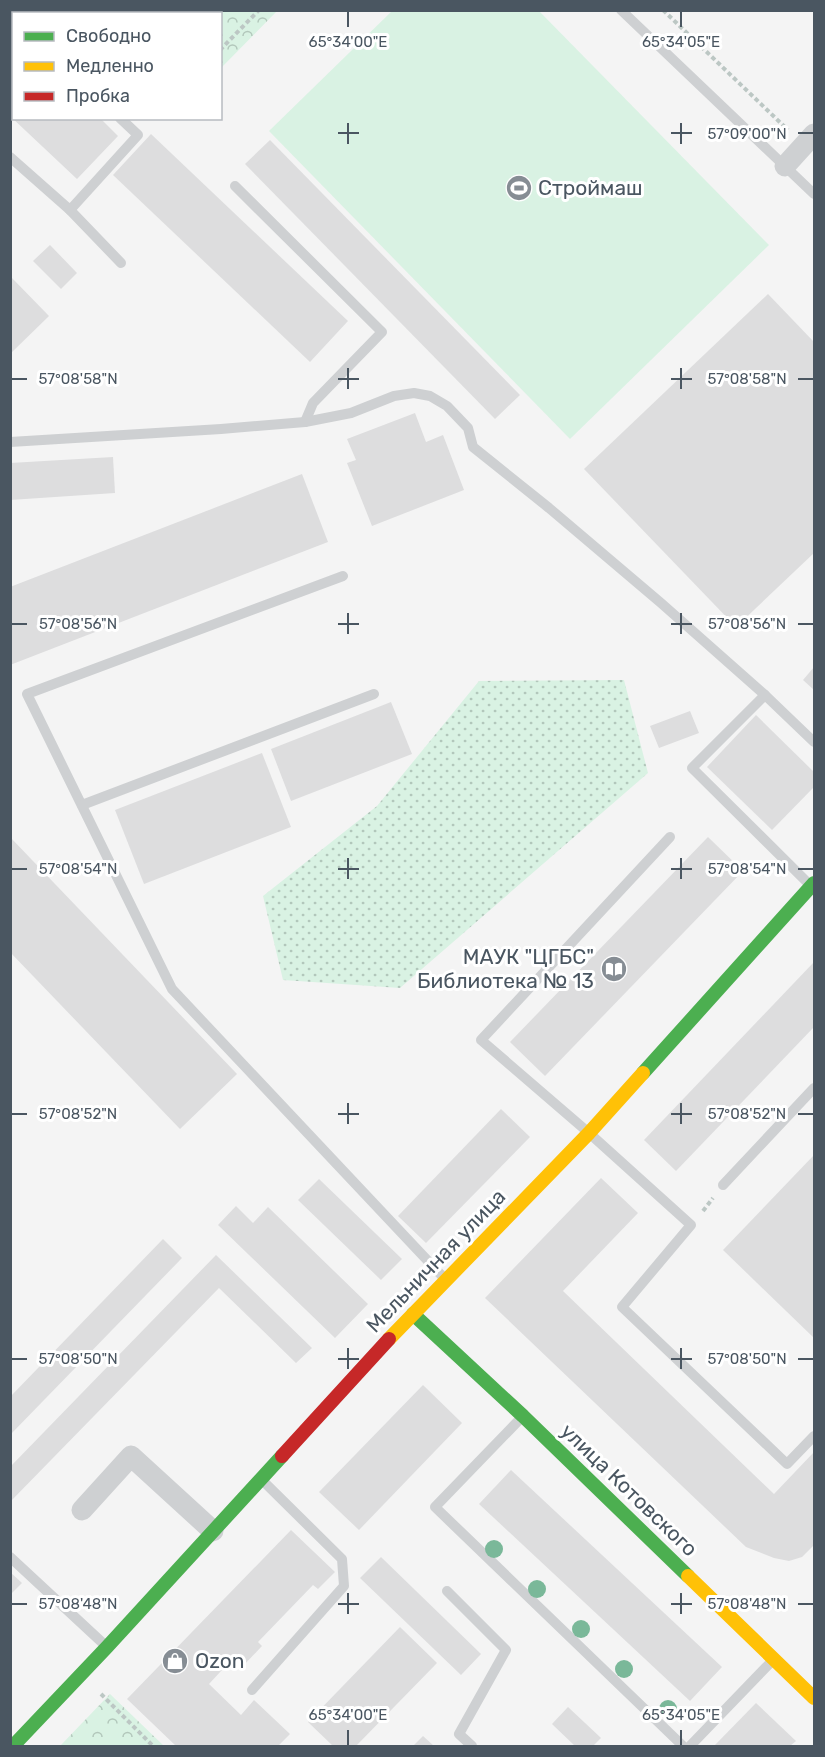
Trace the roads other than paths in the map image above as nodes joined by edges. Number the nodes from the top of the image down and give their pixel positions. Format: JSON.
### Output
{"nodes":[{"id":1,"x":621,"y":10,"type":"edge"},
{"id":2,"x":122,"y":120,"type":"edge"},
{"id":3,"x":809,"y":139,"type":"edge"},
{"id":4,"x":10,"y":157,"type":"edge"},
{"id":5,"x":785,"y":166,"type":"junction"},
{"id":6,"x":235,"y":186,"type":"dead end"},
{"id":7,"x":814,"y":194,"type":"edge"},
{"id":8,"x":70,"y":210,"type":"junction"},
{"id":9,"x":121,"y":263,"type":"dead end"},
{"id":10,"x":305,"y":422,"type":"junction"},
{"id":11,"x":10,"y":442,"type":"edge"},
{"id":12,"x":343,"y":576,"type":"dead end"},
{"id":13,"x":374,"y":694,"type":"dead end"},
{"id":14,"x":765,"y":695,"type":"junction"},
{"id":15,"x":814,"y":742,"type":"edge"},
{"id":16,"x":82,"y":805,"type":"junction"},
{"id":17,"x":670,"y":837,"type":"dead end"},
{"id":18,"x":813,"y":886,"type":"edge"},
{"id":19,"x":814,"y":1088,"type":"edge"},
{"id":20,"x":589,"y":1133,"type":"junction"},
{"id":21,"x":723,"y":1185,"type":"road end"},
{"id":22,"x":446,"y":1280,"type":"junction"},
{"id":23,"x":413,"y":1314,"type":"junction"},
{"id":24,"x":523,"y":1416,"type":"junction"},
{"id":25,"x":814,"y":1436,"type":"edge"},
{"id":26,"x":261,"y":1479,"type":"junction"},
{"id":27,"x":82,"y":1510,"type":"dead end"},
{"id":28,"x":213,"y":1531,"type":"junction"},
{"id":29,"x":10,"y":1557,"type":"edge"},
{"id":30,"x":447,"y":1591,"type":"dead end"},
{"id":31,"x":107,"y":1647,"type":"junction"},
{"id":32,"x":774,"y":1659,"type":"junction"},
{"id":33,"x":252,"y":1690,"type":"dead end"},
{"id":34,"x":814,"y":1698,"type":"edge"},
{"id":35,"x":13,"y":1746,"type":"edge"},
{"id":36,"x":472,"y":1746,"type":"edge"},
{"id":37,"x":683,"y":1746,"type":"edge"},
{"id":38,"x":690,"y":1746,"type":"edge"}],
"edges":[{"from":1,"to":5,"type":"lane"},
{"from":2,"to":8,"type":"lane"},
{"from":3,"to":5,"type":"street"},
{"from":4,"to":8,"type":"lane"},
{"from":5,"to":7,"type":"lane"},
{"from":6,"to":10,"type":"lane"},
{"from":8,"to":9,"type":"lane"},
{"from":10,"to":11,"type":"lane"},
{"from":10,"to":14,"type":"lane"},
{"from":12,"to":16,"type":"lane"},
{"from":13,"to":16,"type":"lane"},
{"from":14,"to":15,"type":"lane"},
{"from":14,"to":18,"type":"lane"},
{"from":16,"to":22,"type":"lane"},
{"from":17,"to":20,"type":"lane"},
{"from":18,"to":20,"type":"street","name":"Мельничная улица"},
{"from":19,"to":21,"type":"lane"},
{"from":20,"to":22,"type":"street","name":"Мельничная улица"},
{"from":20,"to":25,"type":"lane"},
{"from":22,"to":23,"type":"street","name":"Мельничная улица"},
{"from":23,"to":24,"type":"street","name":"улица Котовского"},
{"from":23,"to":26,"type":"street","name":"Мельничная улица"},
{"from":24,"to":32,"type":"street","name":"улица Котовского"},
{"from":24,"to":37,"type":"lane"},
{"from":26,"to":28,"type":"street","name":"Мельничная улица"},
{"from":26,"to":33,"type":"lane"},
{"from":27,"to":28,"type":"street"},
{"from":28,"to":31,"type":"street","name":"Мельничная улица"},
{"from":29,"to":31,"type":"lane"},
{"from":30,"to":36,"type":"lane"},
{"from":31,"to":35,"type":"street","name":"Мельничная улица"},
{"from":32,"to":34,"type":"street","name":"улица Котовского"},
{"from":32,"to":38,"type":"lane"}]}
